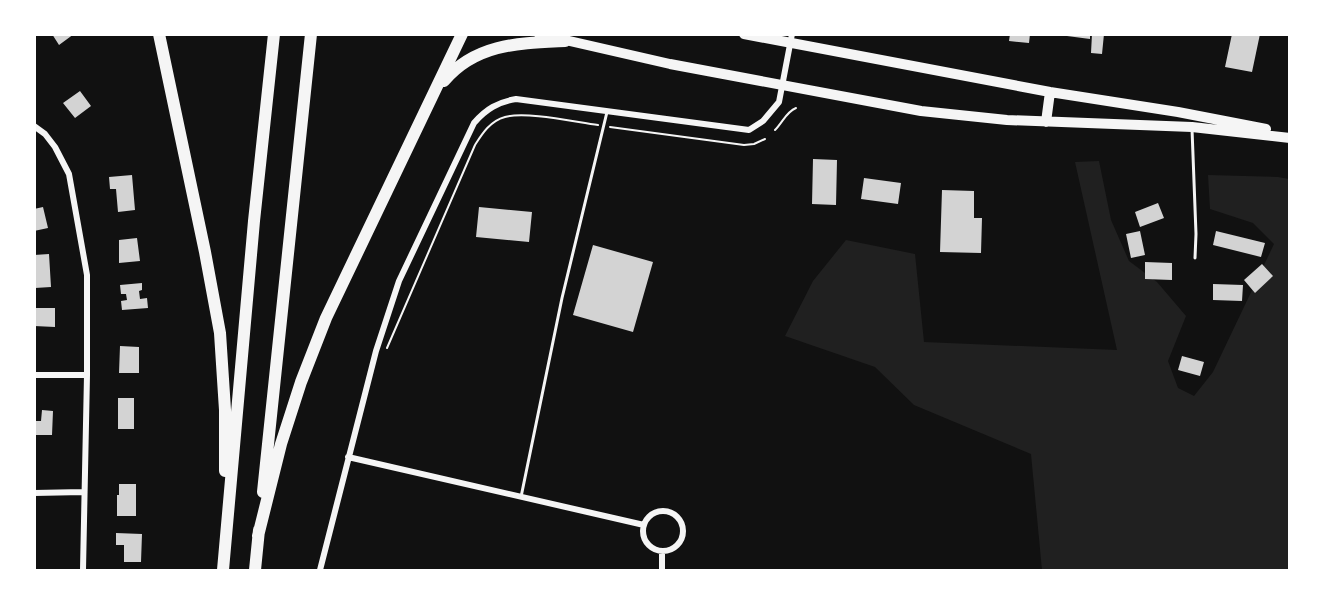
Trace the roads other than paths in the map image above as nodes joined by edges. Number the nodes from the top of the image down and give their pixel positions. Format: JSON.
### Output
{"nodes":[{"id":1,"x":159,"y":34,"type":"edge"},
{"id":2,"x":274,"y":34,"type":"edge"},
{"id":3,"x":311,"y":34,"type":"edge"},
{"id":4,"x":462,"y":34,"type":"edge"},
{"id":5,"x":539,"y":34,"type":"edge"},
{"id":6,"x":744,"y":34,"type":"edge"},
{"id":7,"x":792,"y":39,"type":"edge"},
{"id":8,"x":566,"y":41,"type":"junction"},
{"id":9,"x":783,"y":86,"type":"junction"},
{"id":10,"x":1050,"y":92,"type":"junction"},
{"id":11,"x":434,"y":93,"type":"junction"},
{"id":12,"x":608,"y":110,"type":"junction"},
{"id":13,"x":1046,"y":122,"type":"junction"},
{"id":14,"x":34,"y":126,"type":"edge"},
{"id":15,"x":1192,"y":127,"type":"junction"},
{"id":16,"x":1290,"y":136,"type":"edge"},
{"id":17,"x":1195,"y":258,"type":"dead end"},
{"id":18,"x":34,"y":375,"type":"edge"},
{"id":19,"x":87,"y":375,"type":"junction"},
{"id":20,"x":348,"y":457,"type":"junction"},
{"id":21,"x":83,"y":492,"type":"junction"},
{"id":22,"x":34,"y":493,"type":"edge"},
{"id":23,"x":521,"y":497,"type":"junction"},
{"id":24,"x":644,"y":525,"type":"junction"},
{"id":25,"x":258,"y":536,"type":"junction"},
{"id":26,"x":226,"y":546,"type":"junction"},
{"id":27,"x":662,"y":551,"type":"junction"},
{"id":28,"x":83,"y":570,"type":"edge"},
{"id":29,"x":223,"y":570,"type":"edge"},
{"id":30,"x":255,"y":570,"type":"edge"},
{"id":31,"x":320,"y":570,"type":"edge"},
{"id":32,"x":662,"y":570,"type":"edge"}],
"edges":[{"from":1,"to":26,"type":"highway"},
{"from":2,"to":26,"type":"highway"},
{"from":3,"to":25,"type":"highway"},
{"from":4,"to":11,"type":"highway"},
{"from":5,"to":8,"type":"main road"},
{"from":6,"to":7,"type":"main road"},
{"from":7,"to":9,"type":"street"},
{"from":7,"to":10,"type":"main road"},
{"from":8,"to":9,"type":"main road"},
{"from":8,"to":11,"type":"highway"},
{"from":9,"to":12,"type":"street"},
{"from":9,"to":13,"type":"main road"},
{"from":10,"to":13,"type":"main road"},
{"from":10,"to":16,"type":"main road"},
{"from":11,"to":25,"type":"highway"},
{"from":12,"to":20,"type":"street"},
{"from":12,"to":23,"type":"lane"},
{"from":13,"to":15,"type":"main road"},
{"from":14,"to":19,"type":"street"},
{"from":15,"to":16,"type":"main road"},
{"from":15,"to":17,"type":"lane"},
{"from":18,"to":19,"type":"street"},
{"from":19,"to":21,"type":"street"},
{"from":20,"to":23,"type":"street"},
{"from":20,"to":31,"type":"street"},
{"from":21,"to":22,"type":"street"},
{"from":21,"to":28,"type":"street"},
{"from":23,"to":24,"type":"street"},
{"from":24,"to":27,"type":"street"},
{"from":24,"to":27,"type":"street"},
{"from":25,"to":30,"type":"highway"},
{"from":26,"to":29,"type":"highway"},
{"from":27,"to":32,"type":"street"}]}
